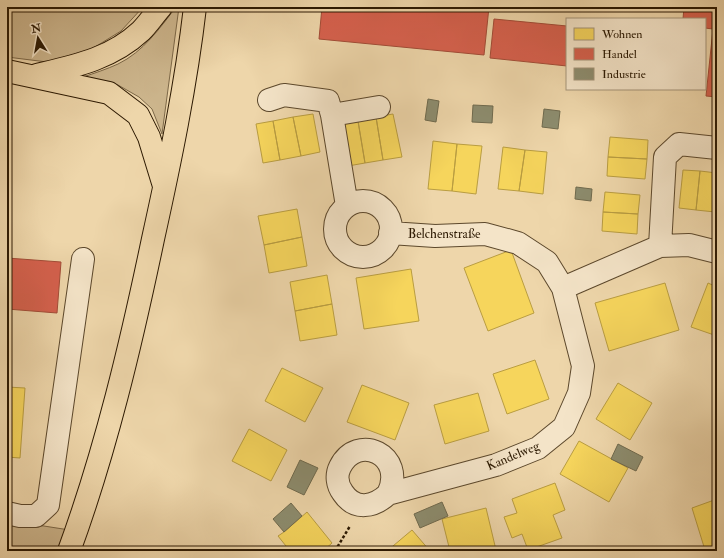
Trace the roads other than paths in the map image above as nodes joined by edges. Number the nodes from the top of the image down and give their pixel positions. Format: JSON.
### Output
{"nodes":[{"id":1,"x":160,"y":7,"type":"edge"},
{"id":2,"x":195,"y":7,"type":"edge"},
{"id":3,"x":7,"y":71,"type":"edge"},
{"id":4,"x":32,"y":76,"type":"junction"},
{"id":5,"x":269,"y":100,"type":"dead end"},
{"id":6,"x":379,"y":107,"type":"dead end"},
{"id":7,"x":332,"y":115,"type":"junction"},
{"id":8,"x":717,"y":148,"type":"edge"},
{"id":9,"x":164,"y":187,"type":"junction"},
{"id":10,"x":347,"y":206,"type":"junction"},
{"id":11,"x":390,"y":234,"type":"junction"},
{"id":12,"x":660,"y":246,"type":"junction"},
{"id":13,"x":717,"y":252,"type":"edge"},
{"id":14,"x":83,"y":259,"type":"dead end"},
{"id":15,"x":563,"y":288,"type":"junction"},
{"id":16,"x":388,"y":494,"type":"dead end"},
{"id":17,"x":7,"y":513,"type":"edge"},
{"id":18,"x":69,"y":551,"type":"edge"}],
"edges":[{"from":1,"to":4,"type":"main road"},
{"from":2,"to":9,"type":"main road"},
{"from":3,"to":4,"type":"main road"},
{"from":4,"to":9,"type":"main road"},
{"from":5,"to":7,"type":"street"},
{"from":6,"to":7,"type":"street"},
{"from":7,"to":10,"type":"street"},
{"from":8,"to":12,"type":"street"},
{"from":9,"to":18,"type":"main road"},
{"from":10,"to":11,"type":"street"},
{"from":10,"to":11,"type":"street"},
{"from":11,"to":15,"type":"street","name":"Belchenstraße"},
{"from":12,"to":13,"type":"street"},
{"from":12,"to":15,"type":"street"},
{"from":14,"to":17,"type":"street"},
{"from":15,"to":16,"type":"street","name":"Kandelweg"}]}
